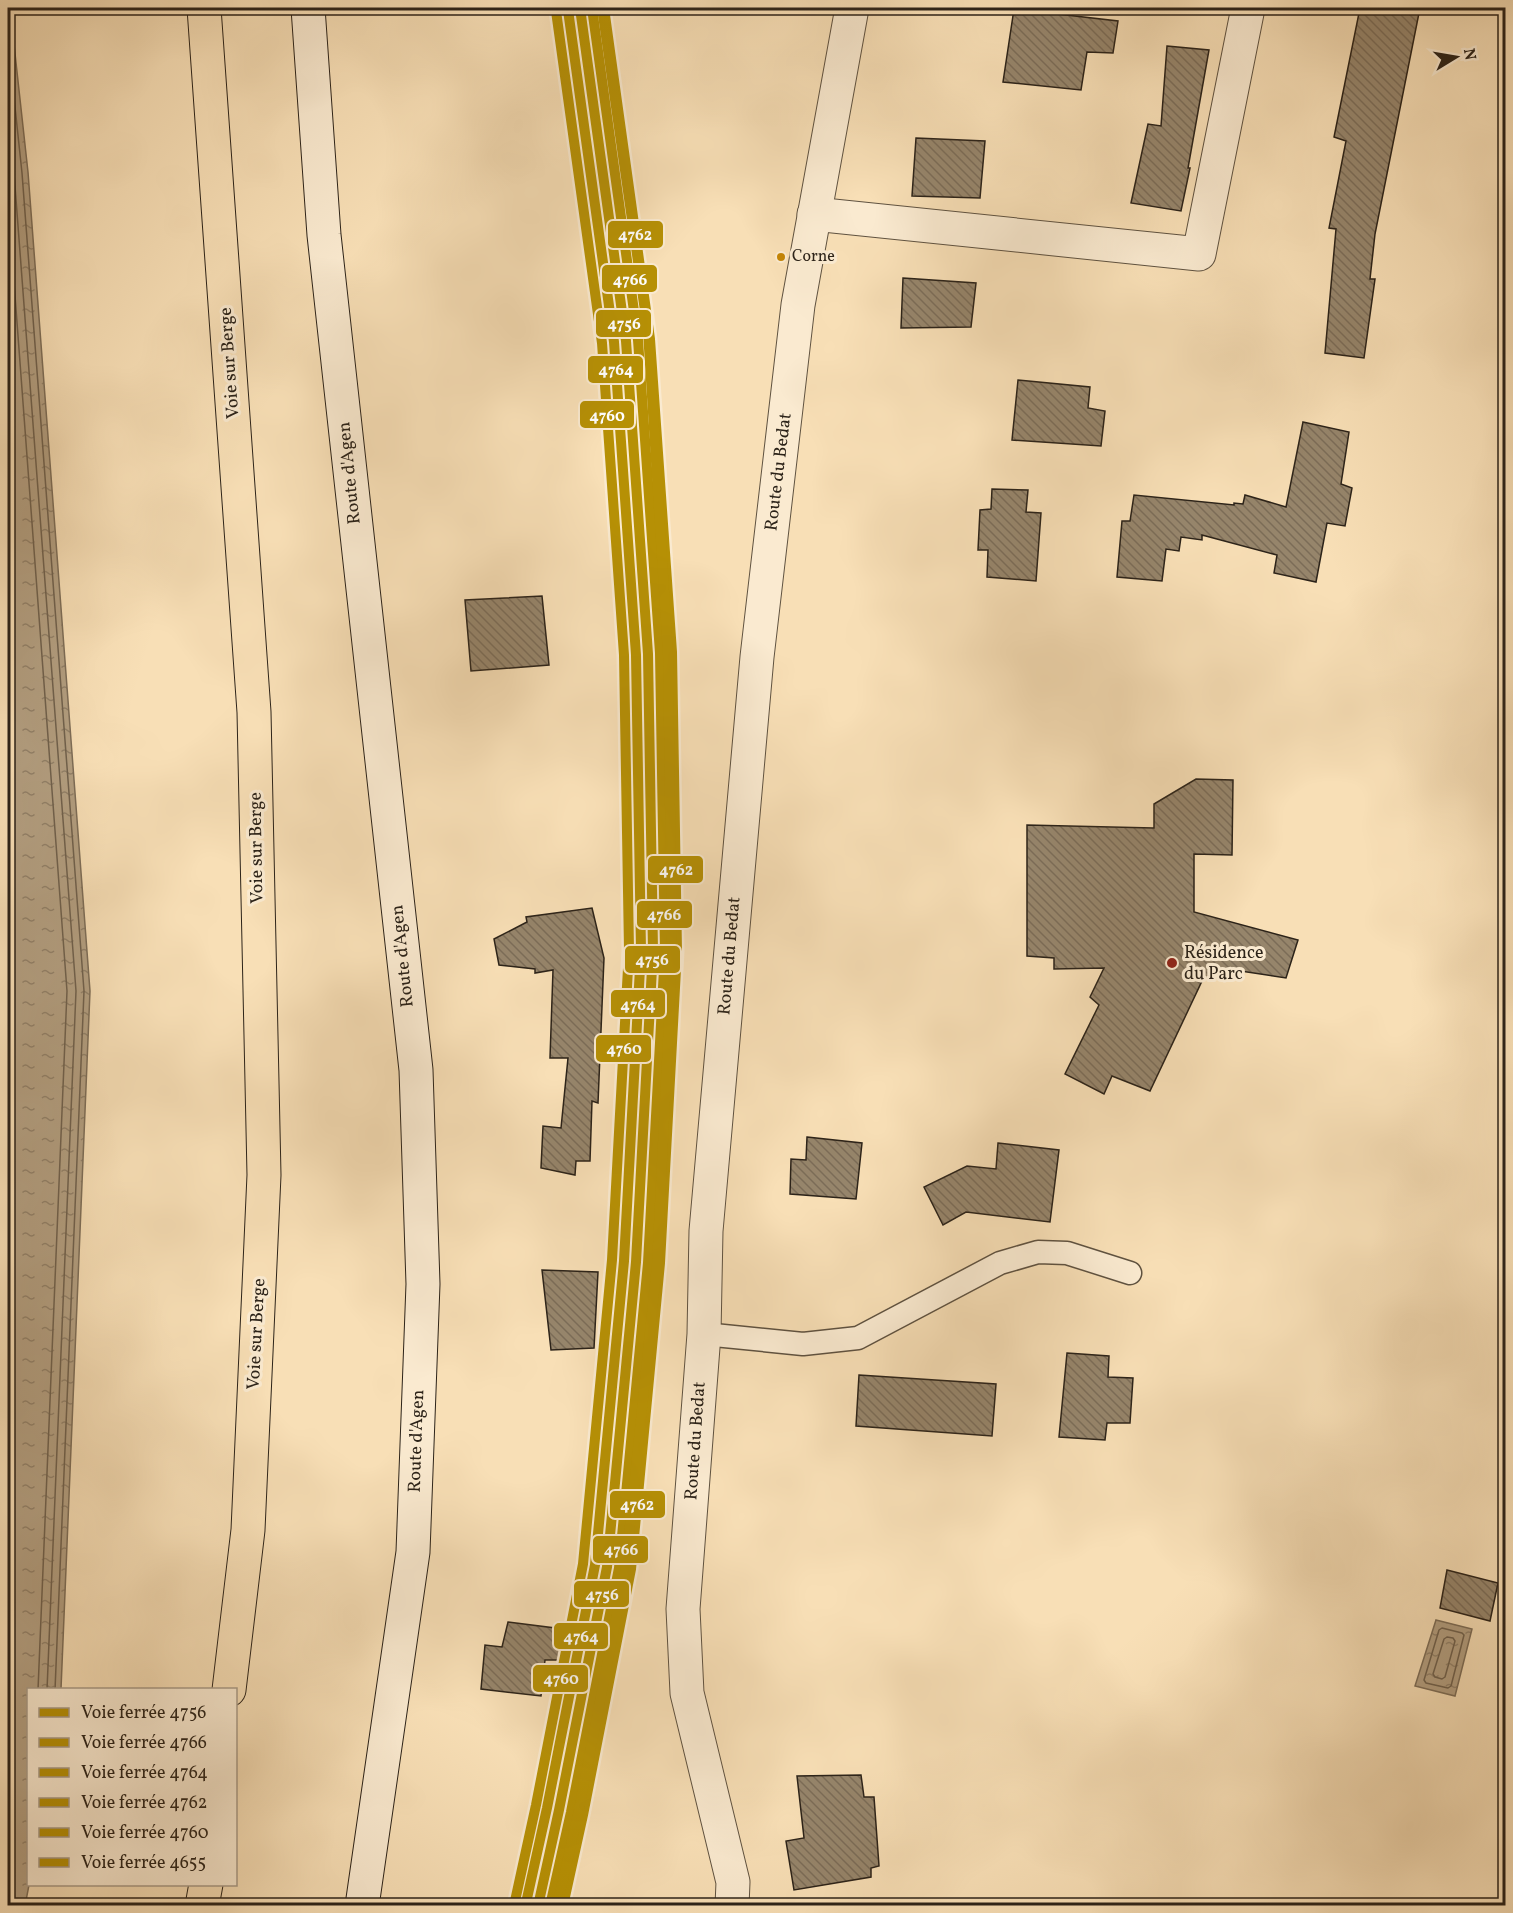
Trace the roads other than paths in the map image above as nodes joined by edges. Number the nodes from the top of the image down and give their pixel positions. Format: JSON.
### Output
{"nodes":[{"id":1,"x":204,"y":8,"type":"edge"},
{"id":2,"x":308,"y":8,"type":"edge"},
{"id":3,"x":852,"y":8,"type":"edge"},
{"id":4,"x":1248,"y":8,"type":"edge"},
{"id":5,"x":814,"y":214,"type":"junction"},
{"id":6,"x":1130,"y":1273,"type":"dead end"},
{"id":7,"x":704,"y":1334,"type":"junction"},
{"id":8,"x":230,"y":1688,"type":"edge"},
{"id":9,"x":206,"y":1886,"type":"edge"},
{"id":10,"x":202,"y":1905,"type":"edge"},
{"id":11,"x":362,"y":1905,"type":"edge"},
{"id":12,"x":732,"y":1905,"type":"edge"}],
"edges":[{"from":1,"to":8,"type":"main road","name":"Voie sur Berge"},
{"from":2,"to":11,"type":"street","name":"Route d'Agen"},
{"from":3,"to":5,"type":"street","name":"Route du Bedat"},
{"from":4,"to":5,"type":"street"},
{"from":5,"to":7,"type":"street","name":"Route du Bedat"},
{"from":6,"to":7,"type":"lane"},
{"from":7,"to":12,"type":"street","name":"Route du Bedat"},
{"from":9,"to":10,"type":"main road"}]}
